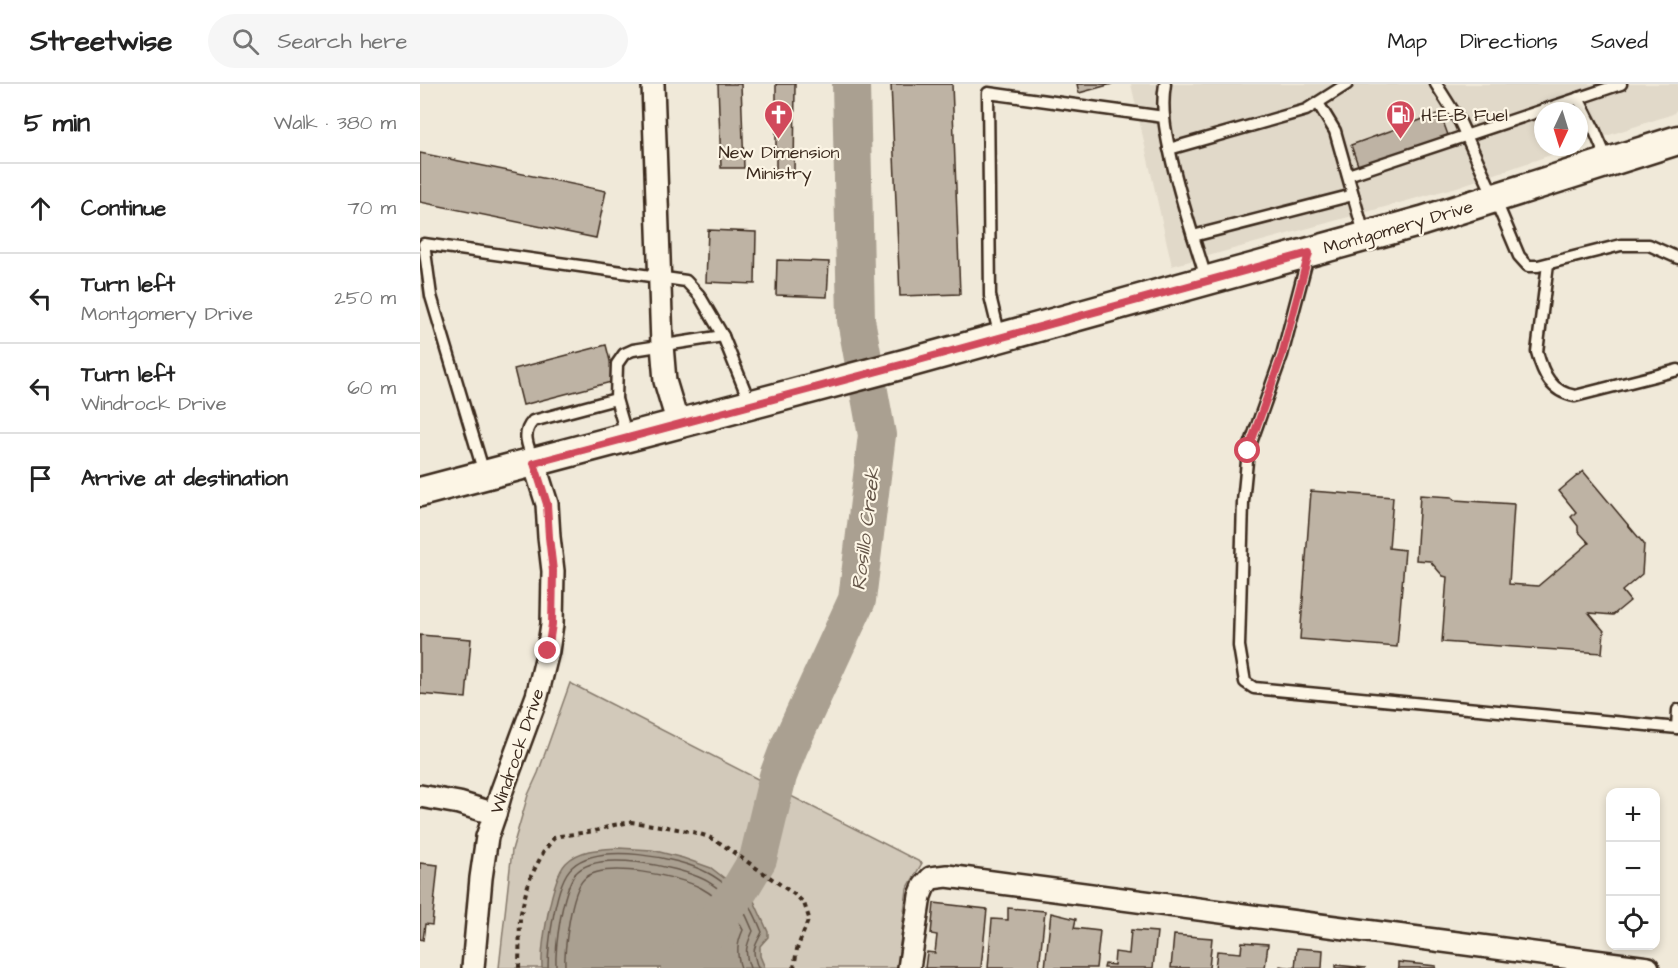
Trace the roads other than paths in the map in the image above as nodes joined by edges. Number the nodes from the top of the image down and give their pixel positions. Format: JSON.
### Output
{"nodes":[{"id":1,"x":653,"y":84,"type":"edge"},
{"id":2,"x":1165,"y":84,"type":"edge"},
{"id":3,"x":1347,"y":84,"type":"edge"},
{"id":4,"x":1436,"y":84,"type":"edge"},
{"id":5,"x":1621,"y":84,"type":"edge"},
{"id":6,"x":1578,"y":98,"type":"junction"},
{"id":7,"x":1318,"y":103,"type":"junction"},
{"id":8,"x":1164,"y":117,"type":"junction"},
{"id":9,"x":1678,"y":127,"type":"edge"},
{"id":10,"x":1467,"y":136,"type":"junction"},
{"id":11,"x":1667,"y":144,"type":"edge"},
{"id":12,"x":1169,"y":149,"type":"junction"},
{"id":13,"x":1608,"y":162,"type":"junction"},
{"id":14,"x":1348,"y":175,"type":"junction"},
{"id":15,"x":1353,"y":195,"type":"junction"},
{"id":16,"x":1495,"y":199,"type":"junction"},
{"id":17,"x":1193,"y":236,"type":"junction"},
{"id":18,"x":1365,"y":237,"type":"junction"},
{"id":19,"x":1309,"y":253,"type":"junction"},
{"id":20,"x":1678,"y":258,"type":"edge"},
{"id":21,"x":1548,"y":264,"type":"junction"},
{"id":22,"x":661,"y":279,"type":"junction"},
{"id":23,"x":1207,"y":281,"type":"junction"},
{"id":24,"x":723,"y":336,"type":"junction"},
{"id":25,"x":1000,"y":337,"type":"junction"},
{"id":26,"x":662,"y":345,"type":"junction"},
{"id":27,"x":1678,"y":370,"type":"edge"},
{"id":28,"x":616,"y":399,"type":"junction"},
{"id":29,"x":751,"y":404,"type":"junction"},
{"id":30,"x":678,"y":424,"type":"junction"},
{"id":31,"x":628,"y":438,"type":"junction"},
{"id":32,"x":534,"y":463,"type":"junction"},
{"id":33,"x":485,"y":476,"type":"junction"},
{"id":34,"x":420,"y":492,"type":"edge"},
{"id":35,"x":1678,"y":710,"type":"edge"},
{"id":36,"x":1677,"y":728,"type":"edge"},
{"id":37,"x":420,"y":796,"type":"edge"},
{"id":38,"x":495,"y":814,"type":"junction"},
{"id":39,"x":472,"y":968,"type":"edge"},
{"id":40,"x":909,"y":968,"type":"edge"},
{"id":41,"x":1648,"y":968,"type":"edge"}],
"edges":[{"from":1,"to":22,"type":"street"},
{"from":2,"to":8,"type":"lane"},
{"from":3,"to":7,"type":"lane"},
{"from":4,"to":10,"type":"lane"},
{"from":5,"to":6,"type":"lane"},
{"from":6,"to":10,"type":"lane"},
{"from":6,"to":13,"type":"lane"},
{"from":7,"to":12,"type":"lane"},
{"from":7,"to":14,"type":"lane"},
{"from":8,"to":12,"type":"lane"},
{"from":8,"to":25,"type":"lane"},
{"from":9,"to":11,"type":"main road"},
{"from":10,"to":14,"type":"lane"},
{"from":10,"to":16,"type":"lane"},
{"from":11,"to":13,"type":"main road","name":"Montgomery Drive"},
{"from":12,"to":17,"type":"lane"},
{"from":13,"to":16,"type":"main road","name":"Montgomery Drive"},
{"from":14,"to":15,"type":"lane"},
{"from":15,"to":17,"type":"lane"},
{"from":15,"to":18,"type":"lane"},
{"from":16,"to":18,"type":"main road","name":"Montgomery Drive"},
{"from":16,"to":21,"type":"lane"},
{"from":17,"to":23,"type":"lane"},
{"from":18,"to":19,"type":"main road","name":"Montgomery Drive"},
{"from":19,"to":23,"type":"main road","name":"Montgomery Drive"},
{"from":19,"to":36,"type":"lane"},
{"from":20,"to":21,"type":"lane"},
{"from":21,"to":27,"type":"lane"},
{"from":22,"to":24,"type":"lane"},
{"from":22,"to":26,"type":"street"},
{"from":22,"to":33,"type":"lane"},
{"from":23,"to":25,"type":"main road","name":"Montgomery Drive"},
{"from":24,"to":26,"type":"lane"},
{"from":24,"to":29,"type":"lane"},
{"from":25,"to":29,"type":"main road","name":"Montgomery Drive"},
{"from":26,"to":28,"type":"lane"},
{"from":26,"to":30,"type":"street"},
{"from":28,"to":31,"type":"lane"},
{"from":28,"to":32,"type":"lane"},
{"from":29,"to":30,"type":"main road","name":"Montgomery Drive"},
{"from":30,"to":31,"type":"main road","name":"Montgomery Drive"},
{"from":31,"to":32,"type":"main road","name":"Montgomery Drive"},
{"from":32,"to":33,"type":"main road","name":"Montgomery Drive"},
{"from":32,"to":38,"type":"street","name":"Windrock Drive"},
{"from":33,"to":34,"type":"main road","name":"Montgomery Drive"},
{"from":35,"to":36,"type":"lane"},
{"from":37,"to":38,"type":"street"},
{"from":38,"to":39,"type":"street","name":"Windrock Drive"},
{"from":40,"to":41,"type":"street"}]}
